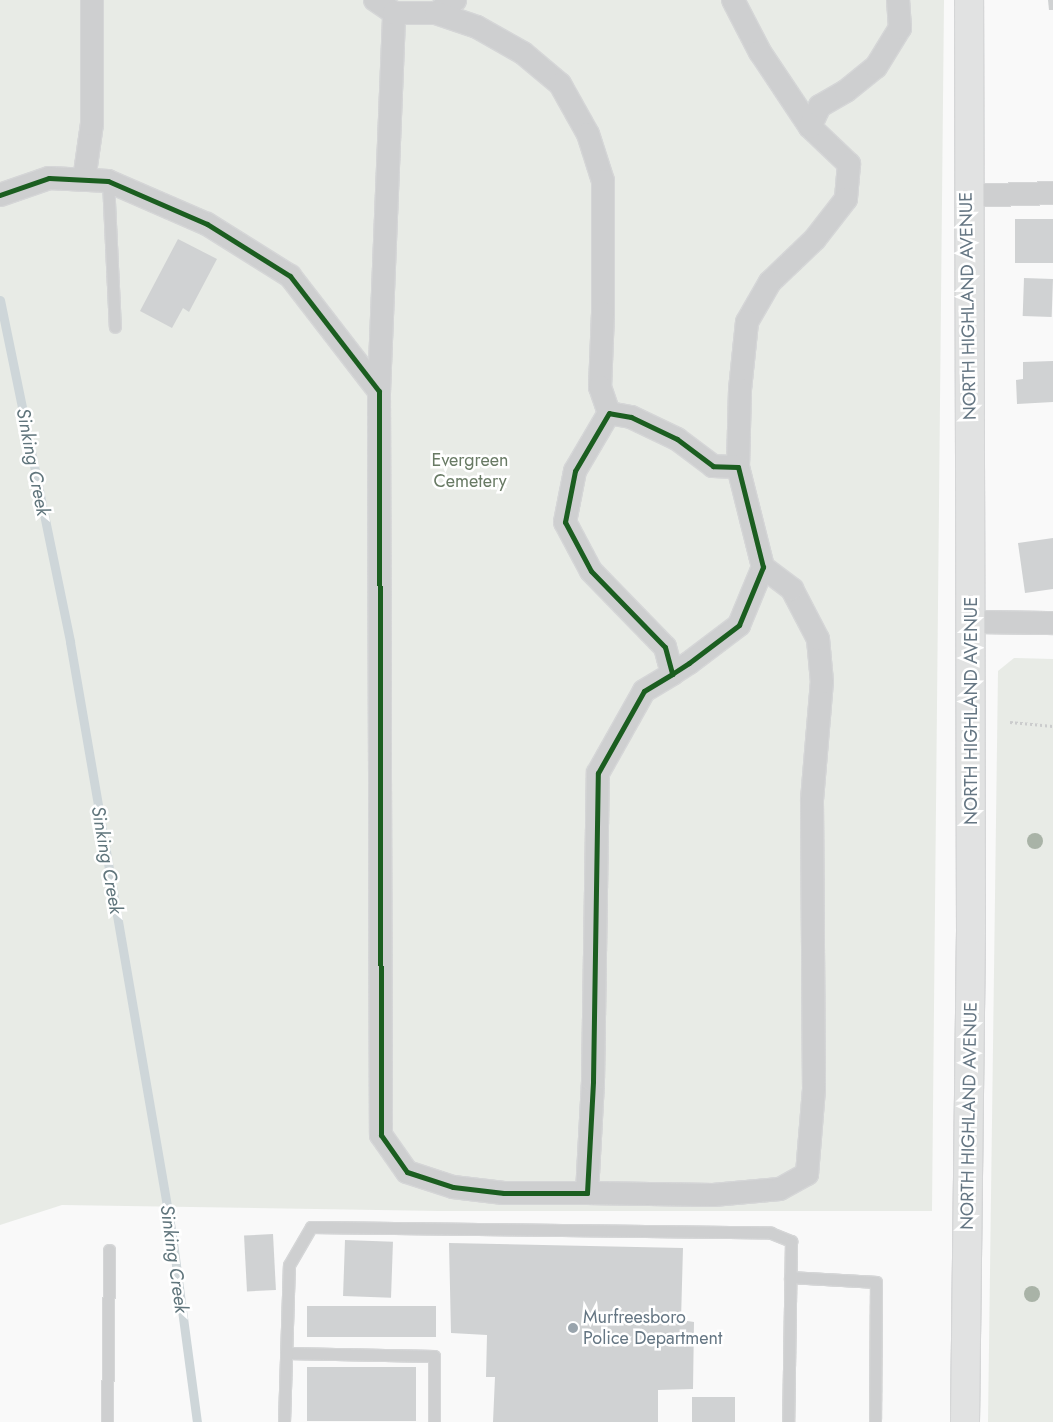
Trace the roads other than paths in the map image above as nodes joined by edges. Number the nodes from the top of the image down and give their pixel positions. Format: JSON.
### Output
{"nodes":[{"id":1,"x":92,"y":0,"type":"edge"},
{"id":2,"x":375,"y":0,"type":"edge"},
{"id":3,"x":455,"y":0,"type":"edge"},
{"id":4,"x":733,"y":0,"type":"edge"},
{"id":5,"x":898,"y":0,"type":"edge"},
{"id":6,"x":969,"y":0,"type":"edge"},
{"id":7,"x":394,"y":13,"type":"junction"},
{"id":8,"x":436,"y":13,"type":"junction"},
{"id":9,"x":810,"y":127,"type":"junction"},
{"id":10,"x":84,"y":180,"type":"junction"},
{"id":11,"x":108,"y":181,"type":"junction"},
{"id":12,"x":1053,"y":193,"type":"edge"},
{"id":13,"x":0,"y":195,"type":"edge"},
{"id":14,"x":967,"y":196,"type":"junction"},
{"id":15,"x":116,"y":327,"type":"dead end"},
{"id":16,"x":379,"y":391,"type":"junction"},
{"id":17,"x":609,"y":413,"type":"junction"},
{"id":18,"x":738,"y":467,"type":"junction"},
{"id":19,"x":763,"y":567,"type":"junction"},
{"id":20,"x":972,"y":622,"type":"junction"},
{"id":21,"x":1053,"y":623,"type":"edge"},
{"id":22,"x":672,"y":674,"type":"junction"},
{"id":23,"x":587,"y":1193,"type":"junction"},
{"id":24,"x":109,"y":1250,"type":"dead end"},
{"id":25,"x":790,"y":1277,"type":"junction"},
{"id":26,"x":286,"y":1353,"type":"junction"},
{"id":27,"x":107,"y":1422,"type":"edge"},
{"id":28,"x":284,"y":1422,"type":"edge"},
{"id":29,"x":434,"y":1422,"type":"edge"},
{"id":30,"x":788,"y":1422,"type":"edge"},
{"id":31,"x":875,"y":1422,"type":"edge"},
{"id":32,"x":965,"y":1422,"type":"edge"}],
"edges":[{"from":1,"to":10,"type":"street"},
{"from":2,"to":7,"type":"street"},
{"from":3,"to":8,"type":"street"},
{"from":4,"to":9,"type":"street"},
{"from":5,"to":9,"type":"street"},
{"from":6,"to":14,"type":"street","name":"NORTH HIGHLAND AVENUE"},
{"from":7,"to":8,"type":"street"},
{"from":7,"to":16,"type":"street"},
{"from":8,"to":17,"type":"street"},
{"from":9,"to":18,"type":"street"},
{"from":10,"to":11,"type":"street"},
{"from":10,"to":13,"type":"street"},
{"from":11,"to":15,"type":"lane"},
{"from":11,"to":16,"type":"street"},
{"from":12,"to":14,"type":"street"},
{"from":14,"to":20,"type":"street","name":"NORTH HIGHLAND AVENUE"},
{"from":16,"to":23,"type":"street"},
{"from":17,"to":18,"type":"street"},
{"from":17,"to":22,"type":"street"},
{"from":18,"to":19,"type":"street"},
{"from":19,"to":22,"type":"street"},
{"from":19,"to":23,"type":"street"},
{"from":20,"to":21,"type":"street"},
{"from":20,"to":32,"type":"street","name":"NORTH HIGHLAND AVENUE"},
{"from":22,"to":23,"type":"street"},
{"from":24,"to":27,"type":"lane"},
{"from":25,"to":26,"type":"lane"},
{"from":25,"to":30,"type":"lane"},
{"from":25,"to":31,"type":"lane"},
{"from":26,"to":28,"type":"lane"},
{"from":26,"to":29,"type":"lane"}]}
